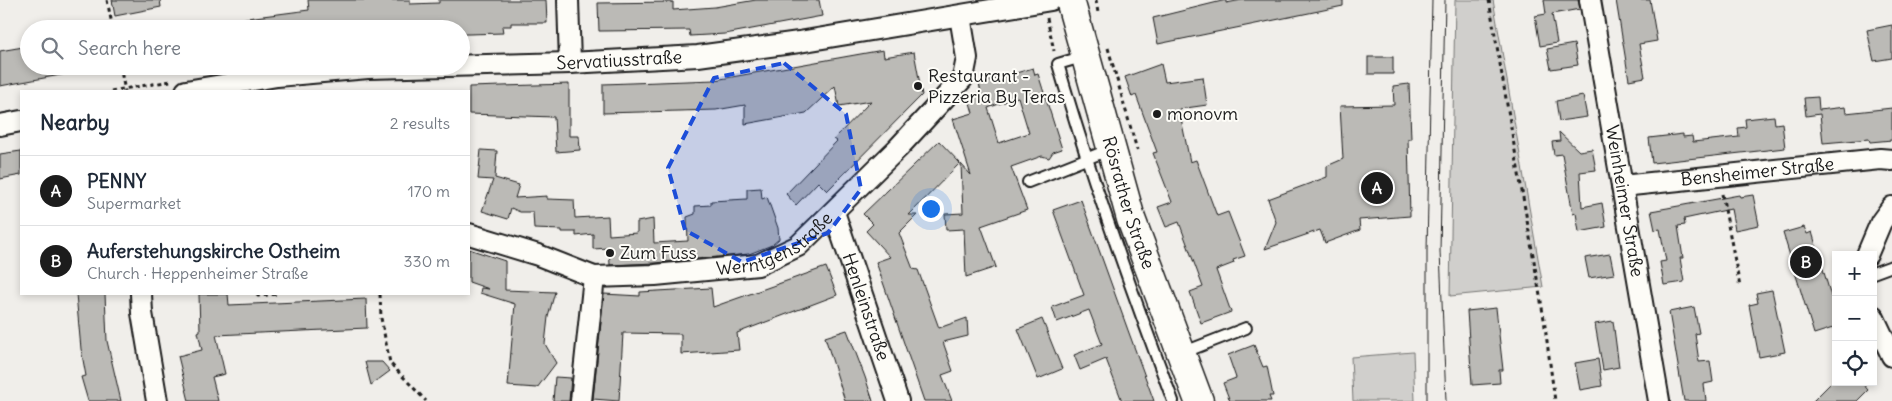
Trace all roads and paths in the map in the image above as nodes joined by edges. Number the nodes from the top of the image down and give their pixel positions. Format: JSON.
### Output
{"nodes":[{"id":1,"x":107,"y":0,"type":"edge"},
{"id":2,"x":568,"y":0,"type":"edge"},
{"id":3,"x":1055,"y":0,"type":"edge"},
{"id":4,"x":1096,"y":0,"type":"edge"},
{"id":5,"x":1489,"y":0,"type":"edge"},
{"id":6,"x":1590,"y":0,"type":"edge"},
{"id":7,"x":1019,"y":3,"type":"edge"},
{"id":8,"x":960,"y":16,"type":"junction"},
{"id":9,"x":1099,"y":16,"type":"dead end"},
{"id":10,"x":110,"y":20,"type":"edge"},
{"id":11,"x":1096,"y":48,"type":"junction"},
{"id":12,"x":570,"y":63,"type":"junction"},
{"id":13,"x":1058,"y":64,"type":"junction"},
{"id":14,"x":470,"y":65,"type":"edge"},
{"id":15,"x":122,"y":75,"type":"edge"},
{"id":16,"x":288,"y":75,"type":"edge"},
{"id":17,"x":124,"y":90,"type":"edge"},
{"id":18,"x":192,"y":90,"type":"edge"},
{"id":19,"x":20,"y":121,"type":"edge"},
{"id":20,"x":0,"y":125,"type":"edge"},
{"id":21,"x":1112,"y":148,"type":"junction"},
{"id":22,"x":1139,"y":158,"type":"dead end"},
{"id":23,"x":1086,"y":160,"type":"junction"},
{"id":24,"x":1892,"y":160,"type":"edge"},
{"id":25,"x":1719,"y":176,"type":"junction"},
{"id":26,"x":1028,"y":182,"type":"dead end"},
{"id":27,"x":1622,"y":186,"type":"junction"},
{"id":28,"x":1892,"y":207,"type":"edge"},
{"id":29,"x":834,"y":212,"type":"junction"},
{"id":30,"x":470,"y":234,"type":"edge"},
{"id":31,"x":1869,"y":251,"type":"edge"},
{"id":32,"x":1892,"y":266,"type":"edge"},
{"id":33,"x":1877,"y":272,"type":"edge"},
{"id":34,"x":594,"y":277,"type":"junction"},
{"id":35,"x":1740,"y":287,"type":"dead end"},
{"id":36,"x":141,"y":295,"type":"edge"},
{"id":37,"x":380,"y":295,"type":"edge"},
{"id":38,"x":1877,"y":324,"type":"edge"},
{"id":39,"x":1246,"y":328,"type":"dead end"},
{"id":40,"x":1181,"y":353,"type":"junction"},
{"id":41,"x":1892,"y":356,"type":"edge"},
{"id":42,"x":1183,"y":392,"type":"edge"},
{"id":43,"x":157,"y":401,"type":"edge"},
{"id":44,"x":426,"y":401,"type":"edge"},
{"id":45,"x":581,"y":401,"type":"edge"},
{"id":46,"x":898,"y":401,"type":"edge"},
{"id":47,"x":1555,"y":401,"type":"edge"},
{"id":48,"x":1659,"y":401,"type":"edge"}],
"edges":[{"from":1,"to":10,"type":"path"},
{"from":2,"to":12,"type":"street"},
{"from":3,"to":7,"type":"street","name":"Servatiusstraße"},
{"from":3,"to":11,"type":"main road","name":"Rösrather Straße"},
{"from":3,"to":13,"type":"path"},
{"from":4,"to":9,"type":"path"},
{"from":5,"to":47,"type":"path"},
{"from":6,"to":27,"type":"street","name":"Weinheimer Straße"},
{"from":7,"to":8,"type":"street","name":"Servatiusstraße"},
{"from":8,"to":12,"type":"street","name":"Servatiusstraße"},
{"from":8,"to":29,"type":"street","name":"Werntgenstraße"},
{"from":11,"to":13,"type":"lane"},
{"from":11,"to":21,"type":"main road","name":"Rösrather Straße"},
{"from":11,"to":22,"type":"path"},
{"from":12,"to":14,"type":"street","name":"Servatiusstraße"},
{"from":13,"to":23,"type":"lane"},
{"from":15,"to":17,"type":"path"},
{"from":16,"to":18,"type":"street","name":"Servatiusstraße"},
{"from":19,"to":20,"type":"street"},
{"from":21,"to":23,"type":"lane"},
{"from":21,"to":40,"type":"main road","name":"Rösrather Straße"},
{"from":23,"to":26,"type":"lane"},
{"from":23,"to":42,"type":"lane"},
{"from":24,"to":25,"type":"street","name":"Bensheimer Straße"},
{"from":25,"to":27,"type":"street","name":"Bensheimer Straße"},
{"from":25,"to":35,"type":"path"},
{"from":27,"to":48,"type":"street","name":"Weinheimer Straße"},
{"from":28,"to":31,"type":"street"},
{"from":29,"to":34,"type":"street","name":"Werntgenstraße"},
{"from":29,"to":46,"type":"street","name":"Henleinstraße"},
{"from":30,"to":34,"type":"street","name":"Werntgenstraße"},
{"from":32,"to":33,"type":"lane"},
{"from":34,"to":45,"type":"street"},
{"from":36,"to":43,"type":"street"},
{"from":37,"to":44,"type":"path"},
{"from":38,"to":41,"type":"street"},
{"from":39,"to":40,"type":"lane"},
{"from":40,"to":42,"type":"main road","name":"Rösrather Straße"}]}
